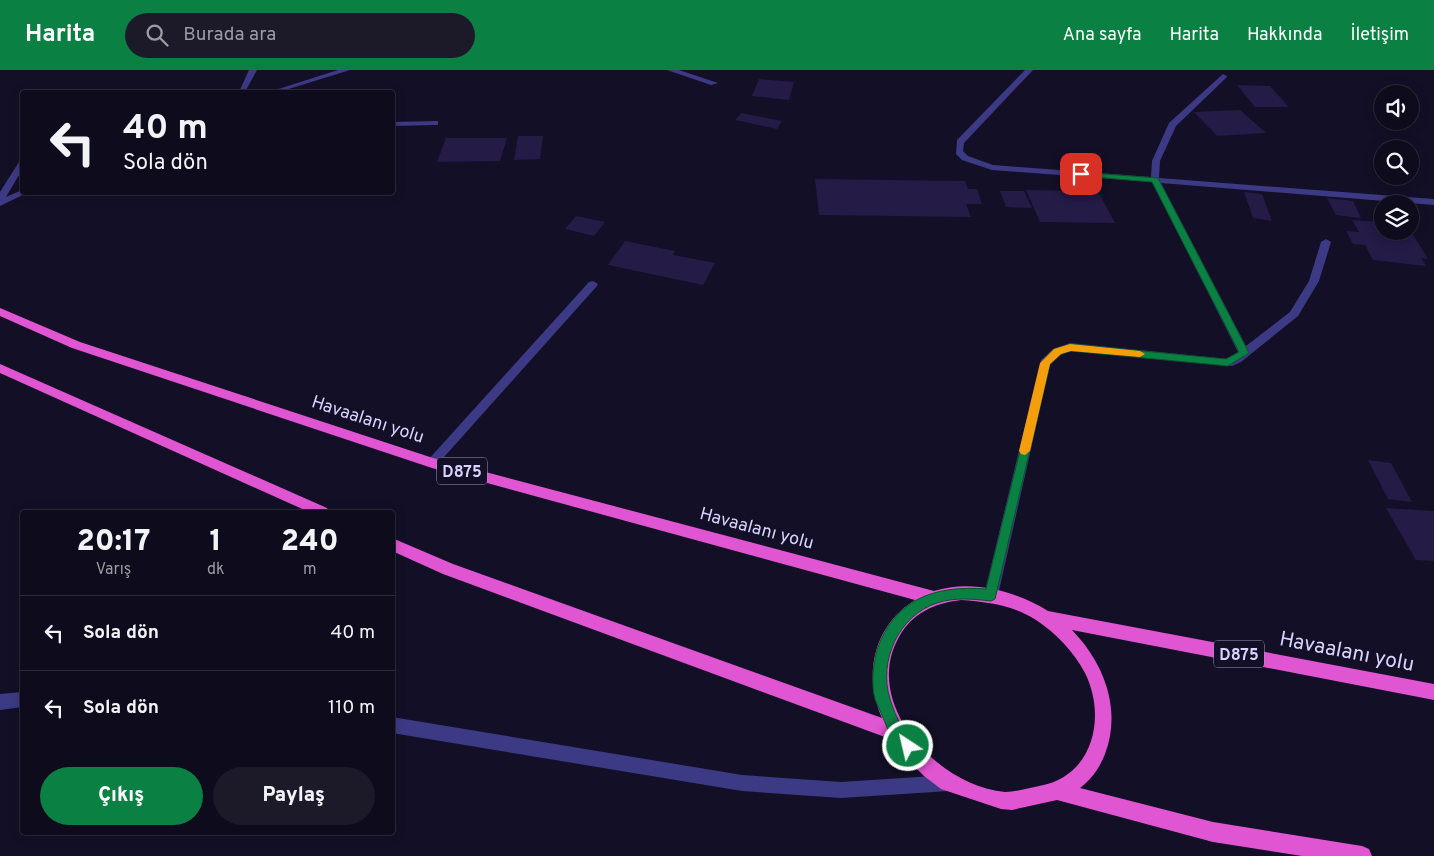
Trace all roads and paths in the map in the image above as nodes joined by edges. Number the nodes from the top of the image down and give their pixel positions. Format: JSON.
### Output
{"nodes":[{"id":1,"x":252,"y":70,"type":"edge"},
{"id":2,"x":346,"y":70,"type":"edge"},
{"id":3,"x":671,"y":70,"type":"edge"},
{"id":4,"x":1029,"y":70,"type":"edge"},
{"id":5,"x":1223,"y":76,"type":"dead end"},
{"id":6,"x":714,"y":83,"type":"dead end"},
{"id":7,"x":243,"y":90,"type":"edge"},
{"id":8,"x":280,"y":90,"type":"edge"},
{"id":9,"x":435,"y":123,"type":"dead end"},
{"id":10,"x":395,"y":124,"type":"edge"},
{"id":11,"x":20,"y":167,"type":"edge"},
{"id":12,"x":1155,"y":179,"type":"junction"},
{"id":13,"x":20,"y":194,"type":"edge"},
{"id":14,"x":0,"y":201,"type":"edge"},
{"id":15,"x":1434,"y":202,"type":"edge"},
{"id":16,"x":1326,"y":242,"type":"dead end"},
{"id":17,"x":593,"y":284,"type":"dead end"},
{"id":18,"x":0,"y":312,"type":"edge"},
{"id":19,"x":1244,"y":353,"type":"junction"},
{"id":20,"x":0,"y":368,"type":"edge"},
{"id":21,"x":432,"y":463,"type":"junction"},
{"id":22,"x":318,"y":510,"type":"edge"},
{"id":23,"x":395,"y":545,"type":"edge"},
{"id":24,"x":991,"y":595,"type":"junction"},
{"id":25,"x":934,"y":598,"type":"junction"},
{"id":26,"x":1044,"y":616,"type":"junction"},
{"id":27,"x":1434,"y":692,"type":"edge"},
{"id":28,"x":20,"y":700,"type":"edge"},
{"id":29,"x":0,"y":702,"type":"edge"},
{"id":30,"x":395,"y":725,"type":"edge"},
{"id":31,"x":896,"y":732,"type":"junction"},
{"id":32,"x":949,"y":783,"type":"junction"},
{"id":33,"x":1060,"y":792,"type":"junction"},
{"id":34,"x":1362,"y":856,"type":"edge"}],
"edges":[{"from":1,"to":7,"type":"street"},
{"from":2,"to":8,"type":"street"},
{"from":3,"to":6,"type":"street"},
{"from":4,"to":12,"type":"street"},
{"from":5,"to":12,"type":"street"},
{"from":9,"to":10,"type":"street"},
{"from":11,"to":14,"type":"street"},
{"from":12,"to":15,"type":"street"},
{"from":12,"to":19,"type":"street"},
{"from":13,"to":14,"type":"street"},
{"from":16,"to":19,"type":"street"},
{"from":17,"to":21,"type":"street"},
{"from":18,"to":21,"type":"highway","name":"Havaalanı yolu","number":"D875"},
{"from":19,"to":24,"type":"street"},
{"from":20,"to":22,"type":"highway"},
{"from":21,"to":25,"type":"highway","name":"Havaalanı yolu","number":"D875"},
{"from":23,"to":31,"type":"highway"},
{"from":24,"to":25,"type":"highway"},
{"from":24,"to":26,"type":"highway"},
{"from":25,"to":31,"type":"highway"},
{"from":26,"to":27,"type":"highway","name":"Havaalanı yolu","number":"D875"},
{"from":26,"to":33,"type":"highway"},
{"from":28,"to":29,"type":"street"},
{"from":30,"to":32,"type":"street"},
{"from":31,"to":32,"type":"highway"},
{"from":32,"to":33,"type":"highway"},
{"from":33,"to":34,"type":"highway"}]}
